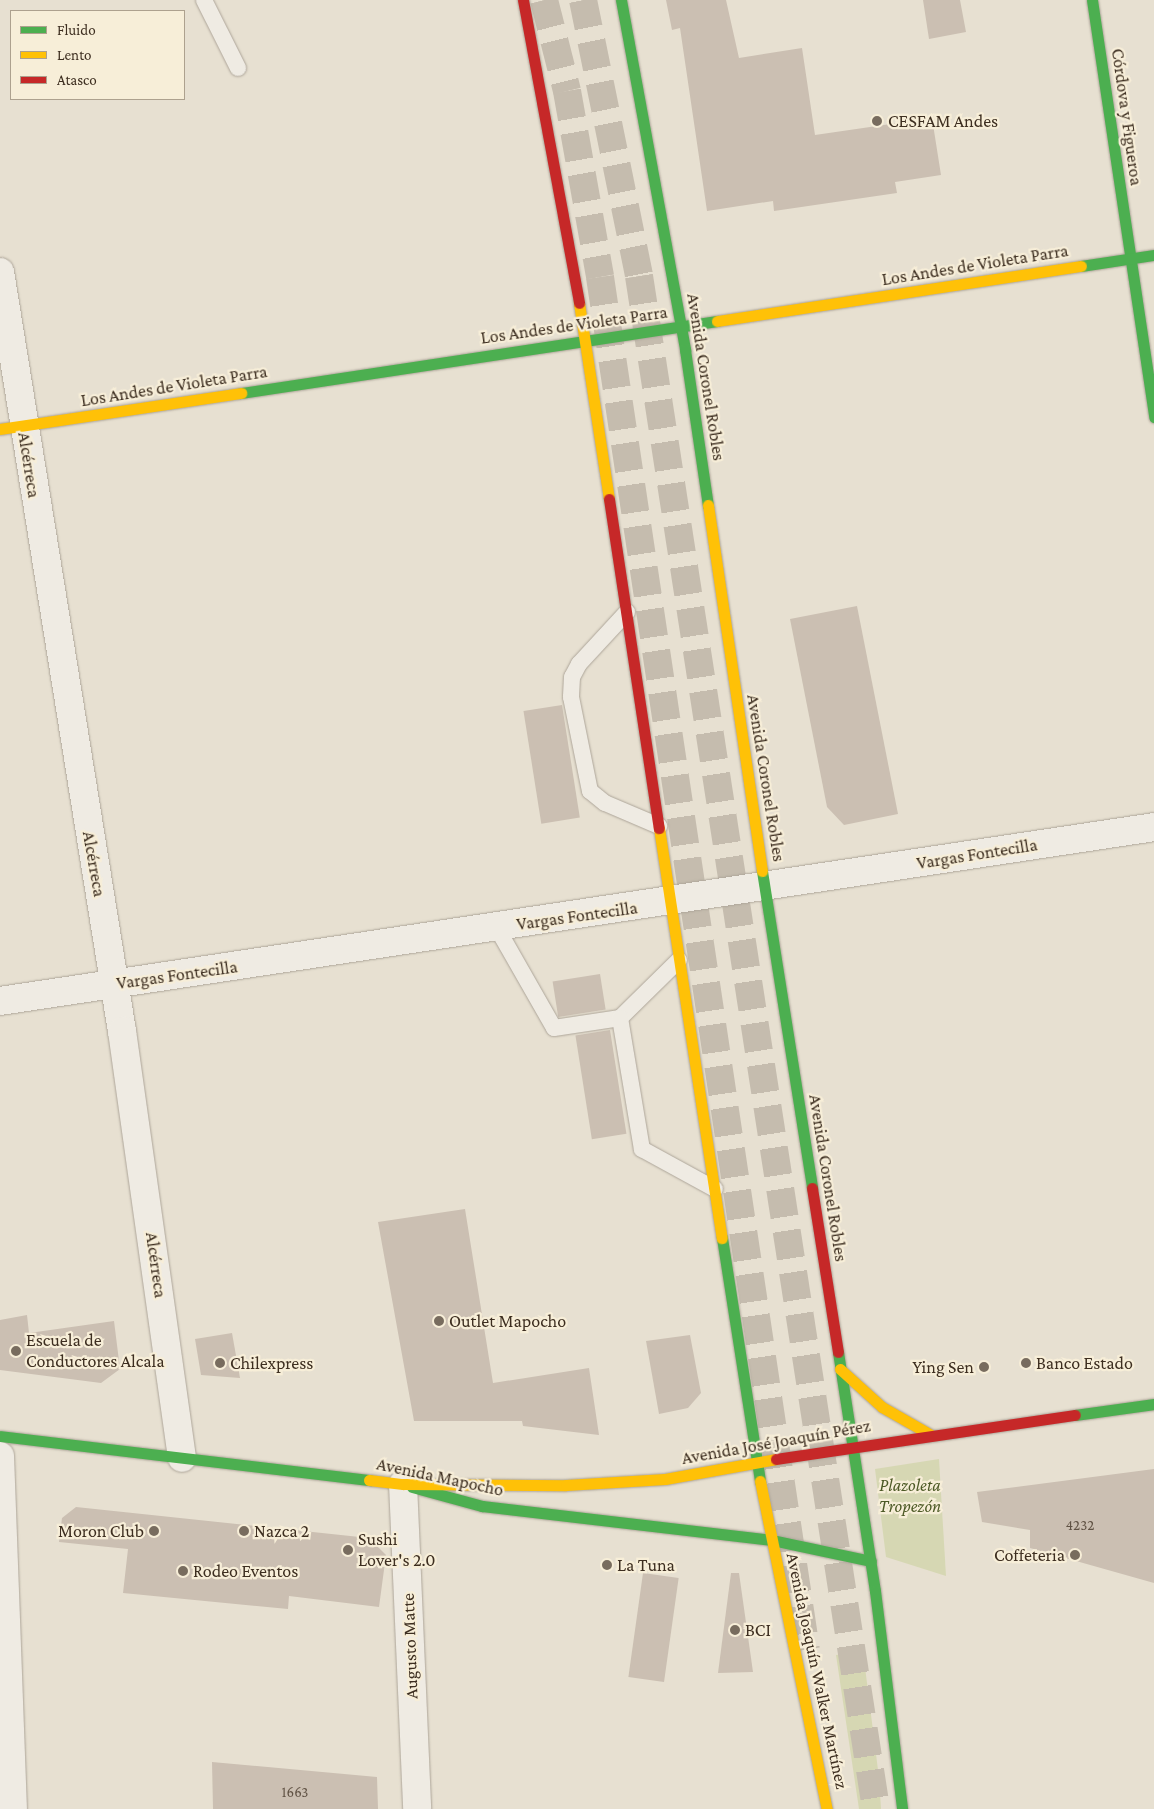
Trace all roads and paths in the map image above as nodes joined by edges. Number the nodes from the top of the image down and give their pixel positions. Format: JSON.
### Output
{"nodes":[{"id":1,"x":204,"y":0,"type":"edge"},
{"id":2,"x":523,"y":0,"type":"edge"},
{"id":3,"x":621,"y":0,"type":"edge"},
{"id":4,"x":1092,"y":0,"type":"edge"},
{"id":5,"x":238,"y":68,"type":"dead end"},
{"id":6,"x":1154,"y":255,"type":"edge"},
{"id":7,"x":1130,"y":259,"type":"junction"},
{"id":8,"x":0,"y":272,"type":"edge"},
{"id":9,"x":681,"y":327,"type":"junction"},
{"id":10,"x":586,"y":342,"type":"junction"},
{"id":11,"x":1154,"y":417,"type":"edge"},
{"id":12,"x":12,"y":428,"type":"edge"},
{"id":13,"x":626,"y":612,"type":"junction"},
{"id":14,"x":659,"y":826,"type":"junction"},
{"id":15,"x":1154,"y":827,"type":"edge"},
{"id":16,"x":765,"y":886,"type":"junction"},
{"id":17,"x":671,"y":902,"type":"junction"},
{"id":18,"x":497,"y":928,"type":"junction"},
{"id":19,"x":680,"y":960,"type":"junction"},
{"id":20,"x":114,"y":984,"type":"junction"},
{"id":21,"x":0,"y":1001,"type":"edge"},
{"id":22,"x":620,"y":1018,"type":"junction"},
{"id":23,"x":715,"y":1189,"type":"junction"},
{"id":24,"x":840,"y":1369,"type":"junction"},
{"id":25,"x":1154,"y":1404,"type":"edge"},
{"id":26,"x":931,"y":1435,"type":"junction"},
{"id":27,"x":0,"y":1436,"type":"edge"},
{"id":28,"x":852,"y":1445,"type":"junction"},
{"id":29,"x":0,"y":1456,"type":"edge"},
{"id":30,"x":182,"y":1458,"type":"junction"},
{"id":31,"x":756,"y":1463,"type":"junction"},
{"id":32,"x":403,"y":1484,"type":"junction"},
{"id":33,"x":772,"y":1540,"type":"junction"},
{"id":34,"x":871,"y":1561,"type":"junction"},
{"id":35,"x":13,"y":1809,"type":"edge"},
{"id":36,"x":417,"y":1809,"type":"edge"},
{"id":37,"x":827,"y":1809,"type":"edge"},
{"id":38,"x":902,"y":1809,"type":"edge"}],
"edges":[{"from":1,"to":5,"type":"lane"},
{"from":2,"to":10,"type":"main road"},
{"from":3,"to":9,"type":"main road","name":"Avenida Coronel Robles"},
{"from":4,"to":7,"type":"main road","name":"Córdova y Figueroa"},
{"from":6,"to":7,"type":"main road","name":"Los Andes de Violeta Parra"},
{"from":7,"to":9,"type":"main road","name":"Los Andes de Violeta Parra"},
{"from":7,"to":11,"type":"main road","name":"Córdova y Figueroa"},
{"from":8,"to":12,"type":"street","name":"Alcérreca"},
{"from":9,"to":10,"type":"main road","name":"Los Andes de Violeta Parra"},
{"from":9,"to":16,"type":"main road","name":"Avenida Coronel Robles"},
{"from":10,"to":12,"type":"main road","name":"Los Andes de Violeta Parra"},
{"from":10,"to":13,"type":"main road"},
{"from":12,"to":20,"type":"street","name":"Alcérreca"},
{"from":13,"to":14,"type":"main road"},
{"from":13,"to":14,"type":"lane"},
{"from":14,"to":17,"type":"main road"},
{"from":15,"to":16,"type":"street","name":"Vargas Fontecilla"},
{"from":16,"to":17,"type":"street","name":"Vargas Fontecilla"},
{"from":16,"to":24,"type":"main road","name":"Avenida Coronel Robles"},
{"from":17,"to":18,"type":"street","name":"Vargas Fontecilla"},
{"from":17,"to":19,"type":"main road"},
{"from":18,"to":20,"type":"street","name":"Vargas Fontecilla"},
{"from":18,"to":22,"type":"lane"},
{"from":19,"to":22,"type":"lane"},
{"from":19,"to":23,"type":"main road"},
{"from":20,"to":21,"type":"street","name":"Vargas Fontecilla"},
{"from":20,"to":30,"type":"street","name":"Alcérreca"},
{"from":22,"to":23,"type":"lane"},
{"from":23,"to":31,"type":"main road"},
{"from":24,"to":26,"type":"main road"},
{"from":24,"to":28,"type":"main road","name":"Avenida Coronel Robles"},
{"from":25,"to":26,"type":"main road","name":"Avenida José Joaquín Pérez"},
{"from":26,"to":28,"type":"main road","name":"Avenida José Joaquín Pérez"},
{"from":27,"to":30,"type":"main road","name":"Avenida Mapocho"},
{"from":28,"to":31,"type":"main road","name":"Avenida José Joaquín Pérez"},
{"from":28,"to":34,"type":"main road","name":"Avenida Coronel Robles"},
{"from":29,"to":35,"type":"street"},
{"from":30,"to":32,"type":"main road","name":"Avenida Mapocho"},
{"from":31,"to":32,"type":"main road","name":"Avenida José Joaquín Pérez"},
{"from":31,"to":33,"type":"main road"},
{"from":32,"to":33,"type":"main road","name":"Avenida Mapocho"},
{"from":32,"to":36,"type":"street","name":"Augusto Matte"},
{"from":33,"to":34,"type":"main road","name":"Avenida Mapocho"},
{"from":33,"to":37,"type":"main road","name":"Avenida Joaquín Walker Martínez"},
{"from":34,"to":38,"type":"main road"}]}
